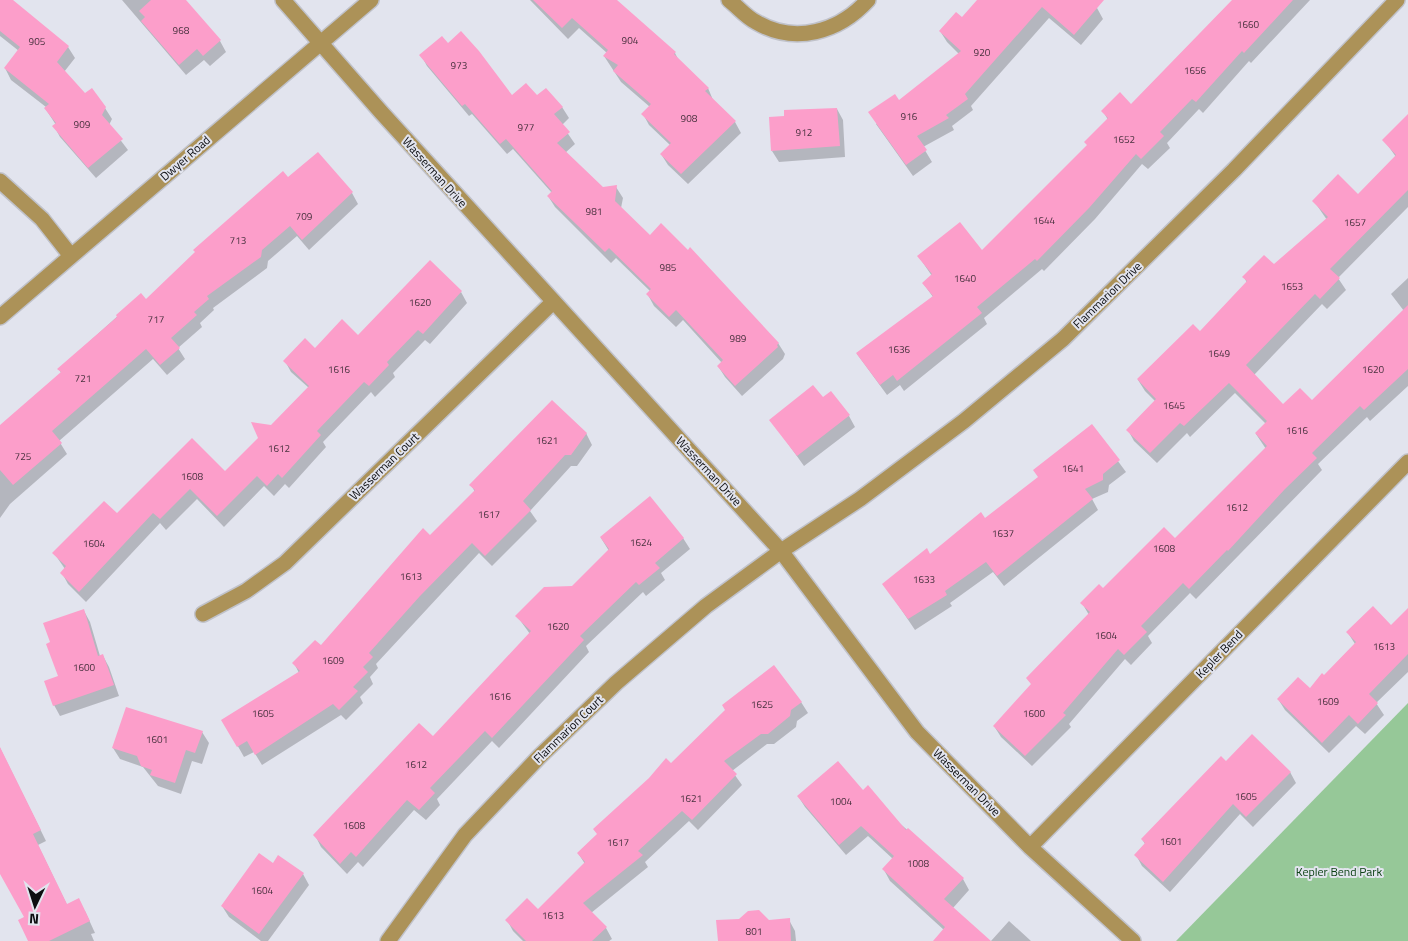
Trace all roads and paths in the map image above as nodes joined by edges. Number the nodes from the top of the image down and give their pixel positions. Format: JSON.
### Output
{"nodes":[{"id":1,"x":283,"y":0,"type":"edge"},
{"id":2,"x":370,"y":0,"type":"edge"},
{"id":3,"x":729,"y":0,"type":"edge"},
{"id":4,"x":868,"y":0,"type":"edge"},
{"id":5,"x":1397,"y":0,"type":"edge"},
{"id":6,"x":320,"y":43,"type":"junction"},
{"id":7,"x":0,"y":181,"type":"edge"},
{"id":8,"x":71,"y":256,"type":"junction"},
{"id":9,"x":553,"y":302,"type":"junction"},
{"id":10,"x":0,"y":317,"type":"edge"},
{"id":11,"x":1408,"y":462,"type":"edge"},
{"id":12,"x":782,"y":551,"type":"junction"},
{"id":13,"x":203,"y":614,"type":"dead end"},
{"id":14,"x":1030,"y":847,"type":"junction"},
{"id":15,"x":388,"y":941,"type":"edge"},
{"id":16,"x":1133,"y":941,"type":"edge"}],
"edges":[{"from":1,"to":6,"type":"street","name":"Wasserman Drive"},
{"from":2,"to":6,"type":"street","name":"Dwyer Road"},
{"from":3,"to":4,"type":"street"},
{"from":5,"to":12,"type":"street","name":"Flammarion Drive"},
{"from":6,"to":8,"type":"street","name":"Dwyer Road"},
{"from":6,"to":9,"type":"street","name":"Wasserman Drive"},
{"from":7,"to":8,"type":"street"},
{"from":8,"to":10,"type":"street","name":"Dwyer Road"},
{"from":9,"to":12,"type":"street","name":"Wasserman Drive"},
{"from":9,"to":13,"type":"street","name":"Wasserman Court"},
{"from":11,"to":14,"type":"street","name":"Kepler Bend"},
{"from":12,"to":14,"type":"street","name":"Wasserman Drive"},
{"from":12,"to":15,"type":"street","name":"Flammarion Court"},
{"from":14,"to":16,"type":"street","name":"Wasserman Drive"}]}
